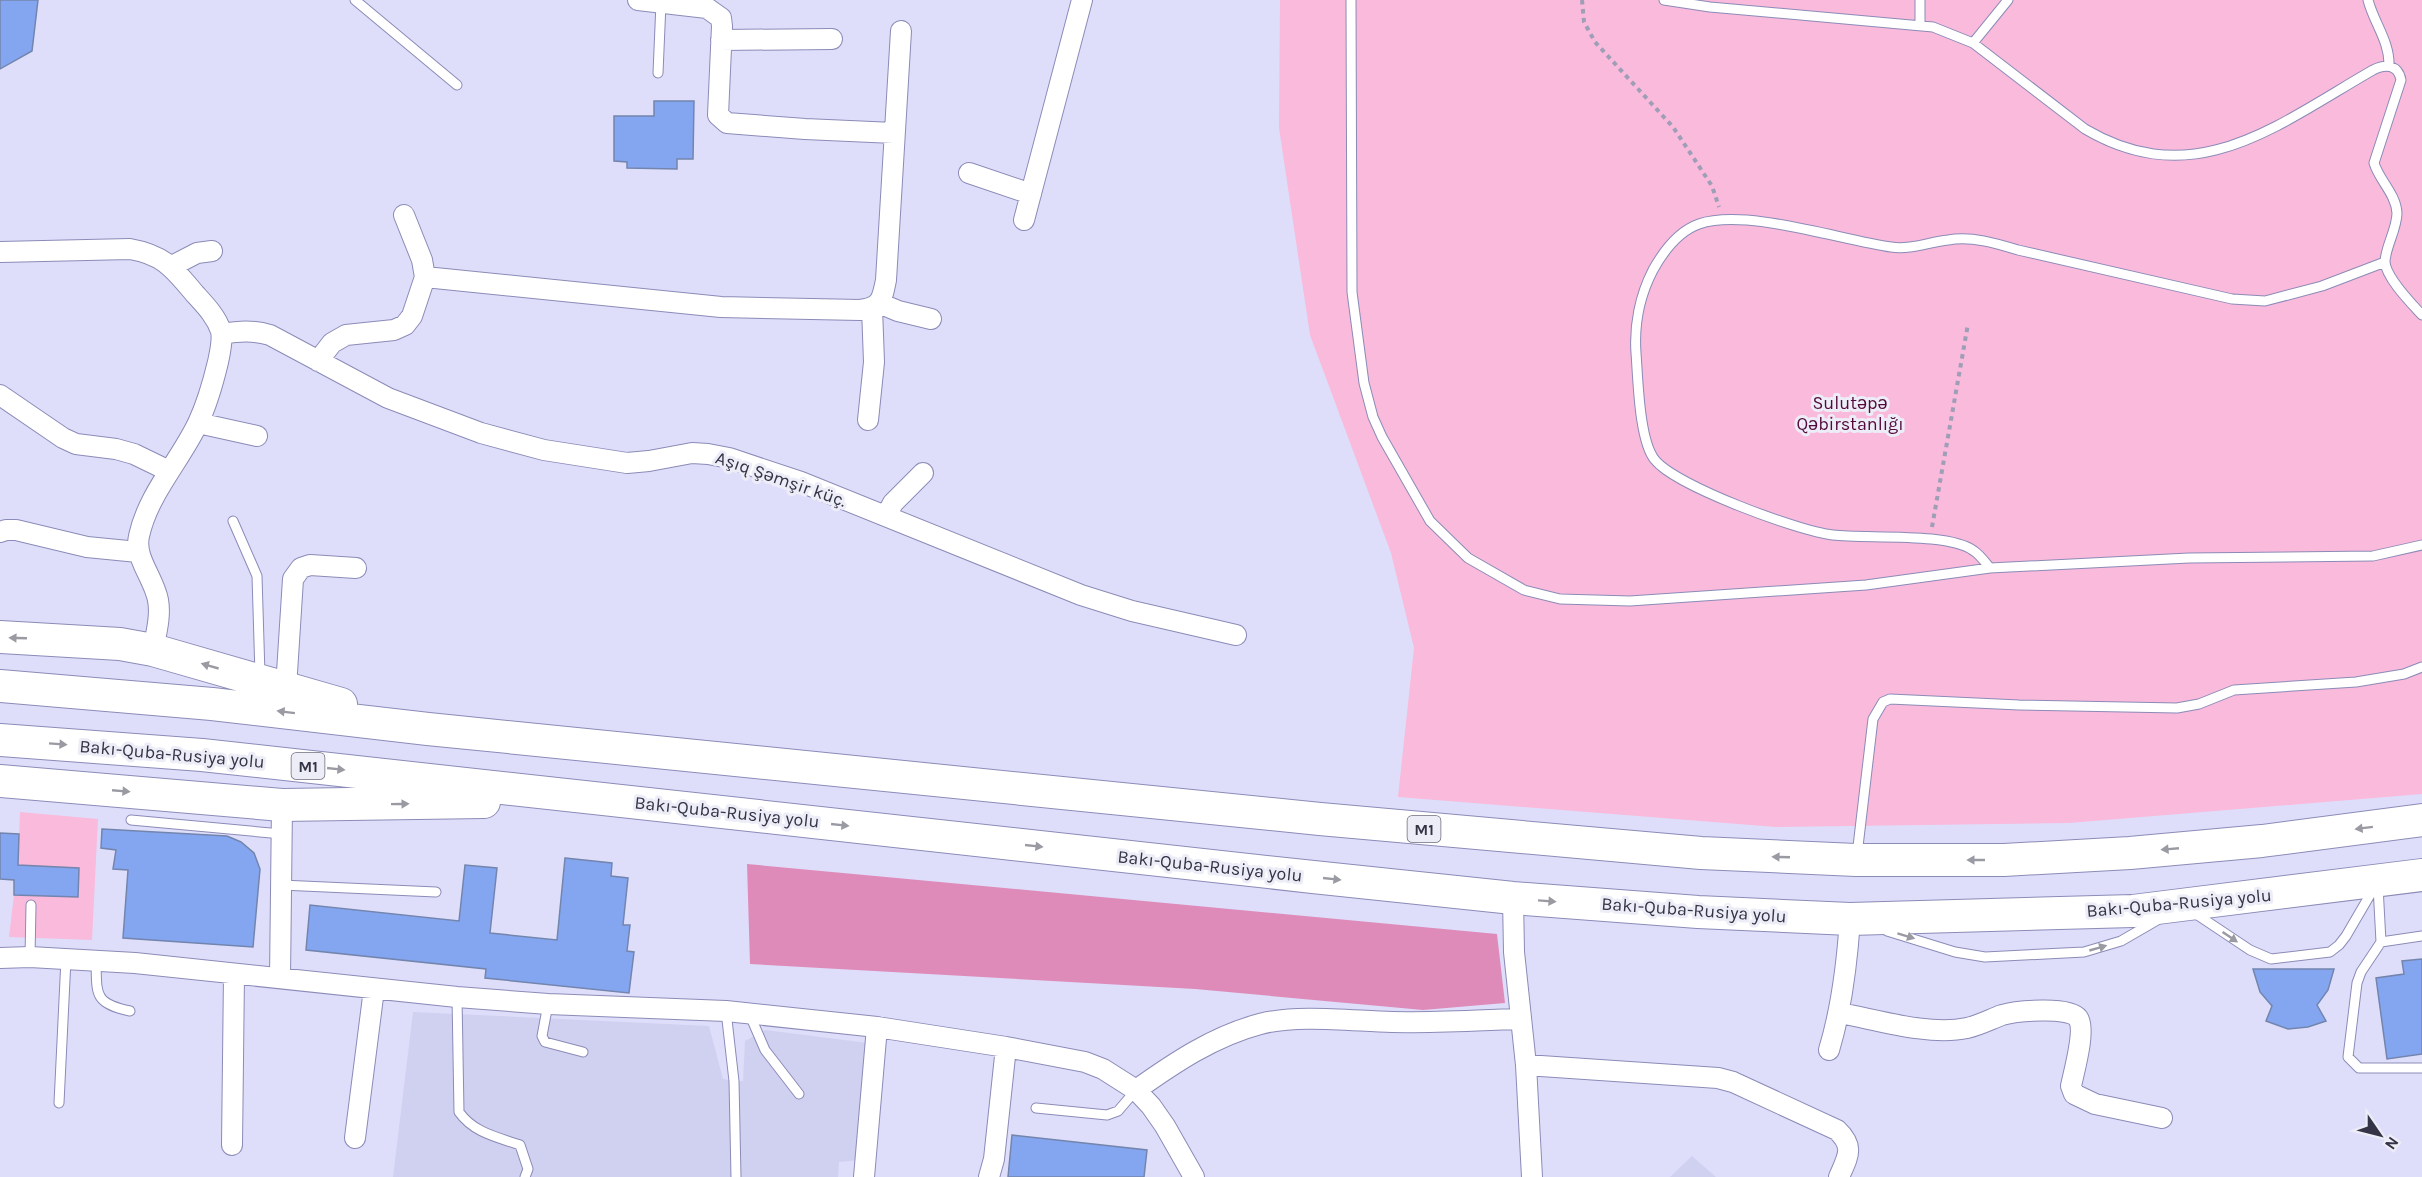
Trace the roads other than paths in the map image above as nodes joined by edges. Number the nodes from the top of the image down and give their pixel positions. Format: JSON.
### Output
{"nodes":[{"id":1,"x":355,"y":0,"type":"edge"},
{"id":2,"x":638,"y":0,"type":"edge"},
{"id":3,"x":1082,"y":0,"type":"edge"},
{"id":4,"x":1351,"y":0,"type":"edge"},
{"id":5,"x":1664,"y":0,"type":"edge"},
{"id":6,"x":1920,"y":0,"type":"edge"},
{"id":7,"x":2008,"y":0,"type":"edge"},
{"id":8,"x":2368,"y":0,"type":"edge"},
{"id":9,"x":662,"y":3,"type":"junction"},
{"id":10,"x":1711,"y":3,"type":"edge"},
{"id":11,"x":1920,"y":24,"type":"junction"},
{"id":12,"x":901,"y":32,"type":"dead end"},
{"id":13,"x":832,"y":39,"type":"dead end"},
{"id":14,"x":721,"y":40,"type":"junction"},
{"id":15,"x":1973,"y":43,"type":"junction"},
{"id":16,"x":2390,"y":66,"type":"junction"},
{"id":17,"x":658,"y":73,"type":"dead end"},
{"id":18,"x":457,"y":85,"type":"dead end"},
{"id":19,"x":894,"y":134,"type":"junction"},
{"id":20,"x":969,"y":173,"type":"dead end"},
{"id":21,"x":1031,"y":194,"type":"junction"},
{"id":22,"x":404,"y":215,"type":"dead end"},
{"id":23,"x":1024,"y":220,"type":"dead end"},
{"id":24,"x":212,"y":251,"type":"dead end"},
{"id":25,"x":0,"y":252,"type":"edge"},
{"id":26,"x":2385,"y":262,"type":"junction"},
{"id":27,"x":172,"y":266,"type":"junction"},
{"id":28,"x":425,"y":277,"type":"junction"},
{"id":29,"x":875,"y":306,"type":"junction"},
{"id":30,"x":2422,"y":315,"type":"edge"},
{"id":31,"x":931,"y":319,"type":"dead end"},
{"id":32,"x":222,"y":334,"type":"junction"},
{"id":33,"x":318,"y":362,"type":"junction"},
{"id":34,"x":0,"y":394,"type":"edge"},
{"id":35,"x":868,"y":420,"type":"dead end"},
{"id":36,"x":198,"y":423,"type":"junction"},
{"id":37,"x":257,"y":436,"type":"dead end"},
{"id":38,"x":169,"y":471,"type":"junction"},
{"id":39,"x":923,"y":473,"type":"dead end"},
{"id":40,"x":886,"y":516,"type":"junction"},
{"id":41,"x":232,"y":521,"type":"dead end"},
{"id":42,"x":0,"y":532,"type":"edge"},
{"id":43,"x":2422,"y":545,"type":"edge"},
{"id":44,"x":138,"y":552,"type":"junction"},
{"id":45,"x":356,"y":568,"type":"dead end"},
{"id":46,"x":1990,"y":568,"type":"junction"},
{"id":47,"x":1236,"y":635,"type":"dead end"},
{"id":48,"x":0,"y":638,"type":"edge"},
{"id":49,"x":153,"y":650,"type":"junction"},
{"id":50,"x":2422,"y":666,"type":"edge"},
{"id":51,"x":273,"y":684,"type":"junction"},
{"id":52,"x":0,"y":686,"type":"edge"},
{"id":53,"x":428,"y":729,"type":"junction"},
{"id":54,"x":0,"y":740,"type":"edge"},
{"id":55,"x":0,"y":781,"type":"edge"},
{"id":56,"x":615,"y":800,"type":"junction"},
{"id":57,"x":282,"y":819,"type":"junction"},
{"id":58,"x":131,"y":820,"type":"dead end"},
{"id":59,"x":2422,"y":820,"type":"edge"},
{"id":60,"x":1856,"y":860,"type":"junction"},
{"id":61,"x":2422,"y":875,"type":"edge"},
{"id":62,"x":2378,"y":880,"type":"junction"},
{"id":63,"x":281,"y":885,"type":"junction"},
{"id":64,"x":436,"y":892,"type":"dead end"},
{"id":65,"x":1513,"y":898,"type":"junction"},
{"id":66,"x":31,"y":905,"type":"dead end"},
{"id":67,"x":2181,"y":905,"type":"junction"},
{"id":68,"x":1850,"y":919,"type":"junction"},
{"id":69,"x":2422,"y":936,"type":"edge"},
{"id":70,"x":2381,"y":942,"type":"junction"},
{"id":71,"x":30,"y":957,"type":"junction"},
{"id":72,"x":0,"y":958,"type":"edge"},
{"id":73,"x":66,"y":959,"type":"junction"},
{"id":74,"x":96,"y":960,"type":"junction"},
{"id":75,"x":234,"y":974,"type":"junction"},
{"id":76,"x":279,"y":978,"type":"junction"},
{"id":77,"x":374,"y":989,"type":"junction"},
{"id":78,"x":457,"y":997,"type":"junction"},
{"id":79,"x":548,"y":1004,"type":"junction"},
{"id":80,"x":130,"y":1011,"type":"dead end"},
{"id":81,"x":726,"y":1011,"type":"junction"},
{"id":82,"x":749,"y":1013,"type":"junction"},
{"id":83,"x":1840,"y":1013,"type":"junction"},
{"id":84,"x":1520,"y":1019,"type":"junction"},
{"id":85,"x":877,"y":1027,"type":"junction"},
{"id":86,"x":1006,"y":1047,"type":"junction"},
{"id":87,"x":1829,"y":1050,"type":"dead end"},
{"id":88,"x":583,"y":1052,"type":"dead end"},
{"id":89,"x":1526,"y":1065,"type":"junction"},
{"id":90,"x":2422,"y":1068,"type":"edge"},
{"id":91,"x":1136,"y":1090,"type":"junction"},
{"id":92,"x":799,"y":1094,"type":"dead end"},
{"id":93,"x":58,"y":1102,"type":"dead end"},
{"id":94,"x":1036,"y":1108,"type":"dead end"},
{"id":95,"x":2162,"y":1118,"type":"dead end"},
{"id":96,"x":356,"y":1138,"type":"dead end"},
{"id":97,"x":232,"y":1145,"type":"dead end"},
{"id":98,"x":1186,"y":1173,"type":"edge"},
{"id":99,"x":525,"y":1177,"type":"edge"},
{"id":100,"x":736,"y":1177,"type":"edge"},
{"id":101,"x":864,"y":1177,"type":"edge"},
{"id":102,"x":989,"y":1177,"type":"edge"},
{"id":103,"x":1532,"y":1177,"type":"edge"},
{"id":104,"x":1839,"y":1177,"type":"edge"}],
"edges":[{"from":1,"to":18,"type":"lane"},
{"from":2,"to":9,"type":"street"},
{"from":3,"to":21,"type":"street"},
{"from":4,"to":46,"type":"lane"},
{"from":5,"to":10,"type":"lane"},
{"from":6,"to":11,"type":"lane"},
{"from":7,"to":15,"type":"lane"},
{"from":8,"to":16,"type":"lane"},
{"from":9,"to":14,"type":"street"},
{"from":9,"to":17,"type":"lane"},
{"from":10,"to":11,"type":"lane"},
{"from":11,"to":15,"type":"lane"},
{"from":12,"to":19,"type":"street"},
{"from":13,"to":14,"type":"street"},
{"from":14,"to":19,"type":"street"},
{"from":15,"to":16,"type":"lane"},
{"from":16,"to":26,"type":"lane"},
{"from":19,"to":29,"type":"street"},
{"from":20,"to":21,"type":"street"},
{"from":21,"to":23,"type":"street"},
{"from":22,"to":28,"type":"street"},
{"from":24,"to":27,"type":"street"},
{"from":25,"to":27,"type":"street"},
{"from":26,"to":30,"type":"lane"},
{"from":26,"to":46,"type":"lane"},
{"from":27,"to":32,"type":"street"},
{"from":28,"to":29,"type":"street"},
{"from":28,"to":33,"type":"street"},
{"from":29,"to":31,"type":"street"},
{"from":29,"to":35,"type":"street"},
{"from":32,"to":33,"type":"street","name":"Aşıq Şəmşir küç."},
{"from":32,"to":36,"type":"street"},
{"from":33,"to":40,"type":"street","name":"Aşıq Şəmşir küç."},
{"from":34,"to":38,"type":"street"},
{"from":36,"to":37,"type":"street"},
{"from":36,"to":38,"type":"street"},
{"from":38,"to":44,"type":"street"},
{"from":39,"to":40,"type":"street"},
{"from":40,"to":47,"type":"street","name":"Aşıq Şəmşir küç."},
{"from":41,"to":51,"type":"lane"},
{"from":42,"to":44,"type":"street"},
{"from":43,"to":46,"type":"lane"},
{"from":44,"to":49,"type":"street"},
{"from":45,"to":51,"type":"street"},
{"from":49,"to":48,"type":"highway","one_way":true},
{"from":51,"to":49,"type":"highway","one_way":true},
{"from":50,"to":60,"type":"lane"},
{"from":51,"to":53,"type":"highway"},
{"from":53,"to":52,"type":"highway","number":"M1","one_way":true},
{"from":60,"to":53,"type":"highway","number":"M1","one_way":true},
{"from":54,"to":56,"type":"highway","name":"Bakı-Quba-Rusiya yolu","number":"M1","one_way":true},
{"from":55,"to":57,"type":"highway","one_way":true},
{"from":57,"to":56,"type":"highway","one_way":true},
{"from":56,"to":65,"type":"highway","name":"Bakı-Quba-Rusiya yolu","number":"M1","one_way":true},
{"from":57,"to":58,"type":"lane"},
{"from":57,"to":63,"type":"street"},
{"from":59,"to":60,"type":"highway","number":"M1","one_way":true},
{"from":61,"to":62,"type":"highway","name":"Bakı-Quba-Rusiya yolu","number":"M1"},
{"from":62,"to":67,"type":"highway","name":"Bakı-Quba-Rusiya yolu","number":"M1"},
{"from":67,"to":62,"type":"lane","one_way":true},
{"from":62,"to":70,"type":"lane"},
{"from":63,"to":64,"type":"lane"},
{"from":63,"to":76,"type":"street"},
{"from":65,"to":68,"type":"highway","name":"Bakı-Quba-Rusiya yolu","number":"M1","one_way":true},
{"from":65,"to":84,"type":"street"},
{"from":66,"to":71,"type":"lane"},
{"from":68,"to":67,"type":"highway","name":"Bakı-Quba-Rusiya yolu","number":"M1","one_way":true},
{"from":68,"to":83,"type":"street"},
{"from":69,"to":70,"type":"lane"},
{"from":70,"to":90,"type":"lane"},
{"from":71,"to":72,"type":"street"},
{"from":71,"to":73,"type":"street"},
{"from":73,"to":74,"type":"street"},
{"from":73,"to":93,"type":"lane"},
{"from":74,"to":75,"type":"street"},
{"from":74,"to":80,"type":"lane"},
{"from":75,"to":76,"type":"street"},
{"from":75,"to":97,"type":"street"},
{"from":76,"to":77,"type":"street"},
{"from":77,"to":78,"type":"street"},
{"from":77,"to":96,"type":"street"},
{"from":78,"to":79,"type":"street"},
{"from":78,"to":99,"type":"lane"},
{"from":79,"to":81,"type":"street"},
{"from":79,"to":88,"type":"lane"},
{"from":81,"to":82,"type":"street"},
{"from":81,"to":100,"type":"lane"},
{"from":82,"to":85,"type":"street"},
{"from":82,"to":92,"type":"lane"},
{"from":83,"to":87,"type":"street"},
{"from":83,"to":95,"type":"street"},
{"from":84,"to":89,"type":"street"},
{"from":84,"to":91,"type":"street"},
{"from":85,"to":86,"type":"street"},
{"from":85,"to":101,"type":"street"},
{"from":86,"to":91,"type":"street"},
{"from":86,"to":102,"type":"street"},
{"from":89,"to":103,"type":"street"},
{"from":89,"to":104,"type":"street"},
{"from":91,"to":94,"type":"lane"},
{"from":91,"to":98,"type":"street"}]}
